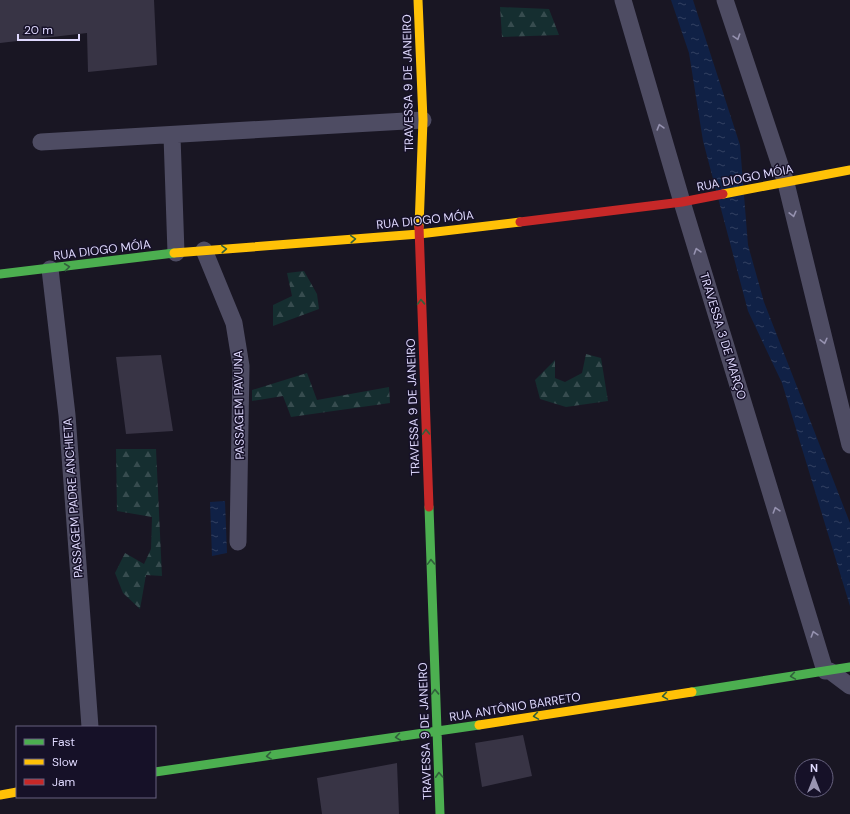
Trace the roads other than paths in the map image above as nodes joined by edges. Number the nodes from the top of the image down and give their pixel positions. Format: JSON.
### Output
{"nodes":[{"id":1,"x":418,"y":0,"type":"edge"},
{"id":2,"x":623,"y":0,"type":"edge"},
{"id":3,"x":725,"y":0,"type":"edge"},
{"id":4,"x":423,"y":120,"type":"junction"},
{"id":5,"x":172,"y":136,"type":"junction"},
{"id":6,"x":41,"y":142,"type":"dead end"},
{"id":7,"x":850,"y":170,"type":"edge"},
{"id":8,"x":786,"y":183,"type":"junction"},
{"id":9,"x":687,"y":201,"type":"junction"},
{"id":10,"x":419,"y":234,"type":"junction"},
{"id":11,"x":204,"y":250,"type":"junction"},
{"id":12,"x":176,"y":253,"type":"junction"},
{"id":13,"x":50,"y":269,"type":"junction"},
{"id":14,"x":0,"y":274,"type":"edge"},
{"id":15,"x":849,"y":441,"type":"edge"},
{"id":16,"x":238,"y":542,"type":"dead end"},
{"id":17,"x":850,"y":667,"type":"edge"},
{"id":18,"x":829,"y":671,"type":"junction"},
{"id":19,"x":850,"y":686,"type":"edge"},
{"id":20,"x":90,"y":726,"type":"edge"},
{"id":21,"x":436,"y":731,"type":"junction"},
{"id":22,"x":156,"y":772,"type":"edge"},
{"id":23,"x":16,"y":792,"type":"edge"},
{"id":24,"x":0,"y":795,"type":"edge"},
{"id":25,"x":440,"y":814,"type":"edge"}],
"edges":[{"from":1,"to":4,"type":"main road","name":"TRAVESSA 9 DE JANEIRO"},
{"from":9,"to":2,"type":"street","name":"TRAVESSA 3 DE MARÇO","one_way":true},
{"from":3,"to":8,"type":"street","one_way":true},
{"from":4,"to":5,"type":"street"},
{"from":4,"to":10,"type":"main road","name":"TRAVESSA 9 DE JANEIRO"},
{"from":5,"to":6,"type":"street"},
{"from":5,"to":12,"type":"street"},
{"from":7,"to":8,"type":"main road","name":"RUA DIOGO MÓIA"},
{"from":8,"to":9,"type":"main road","name":"RUA DIOGO MÓIA"},
{"from":8,"to":15,"type":"street","one_way":true},
{"from":9,"to":10,"type":"main road","name":"RUA DIOGO MÓIA"},
{"from":18,"to":9,"type":"street","name":"TRAVESSA 3 DE MARÇO","one_way":true},
{"from":11,"to":10,"type":"main road","name":"RUA DIOGO MÓIA","one_way":true},
{"from":21,"to":10,"type":"main road","name":"TRAVESSA 9 DE JANEIRO","one_way":true},
{"from":11,"to":12,"type":"main road","name":"RUA DIOGO MÓIA"},
{"from":11,"to":16,"type":"street","name":"PASSAGEM PAVUNA"},
{"from":13,"to":12,"type":"main road","name":"RUA DIOGO MÓIA","one_way":true},
{"from":13,"to":14,"type":"main road","name":"RUA DIOGO MÓIA"},
{"from":13,"to":20,"type":"street","name":"PASSAGEM PADRE ANCHIETA"},
{"from":17,"to":18,"type":"main road","name":"RUA ANTÔNIO BARRETO"},
{"from":18,"to":19,"type":"street"},
{"from":18,"to":21,"type":"main road","name":"RUA ANTÔNIO BARRETO","one_way":true},
{"from":21,"to":22,"type":"main road","name":"RUA ANTÔNIO BARRETO","one_way":true},
{"from":25,"to":21,"type":"main road","name":"TRAVESSA 9 DE JANEIRO","one_way":true},
{"from":23,"to":24,"type":"main road"}]}
